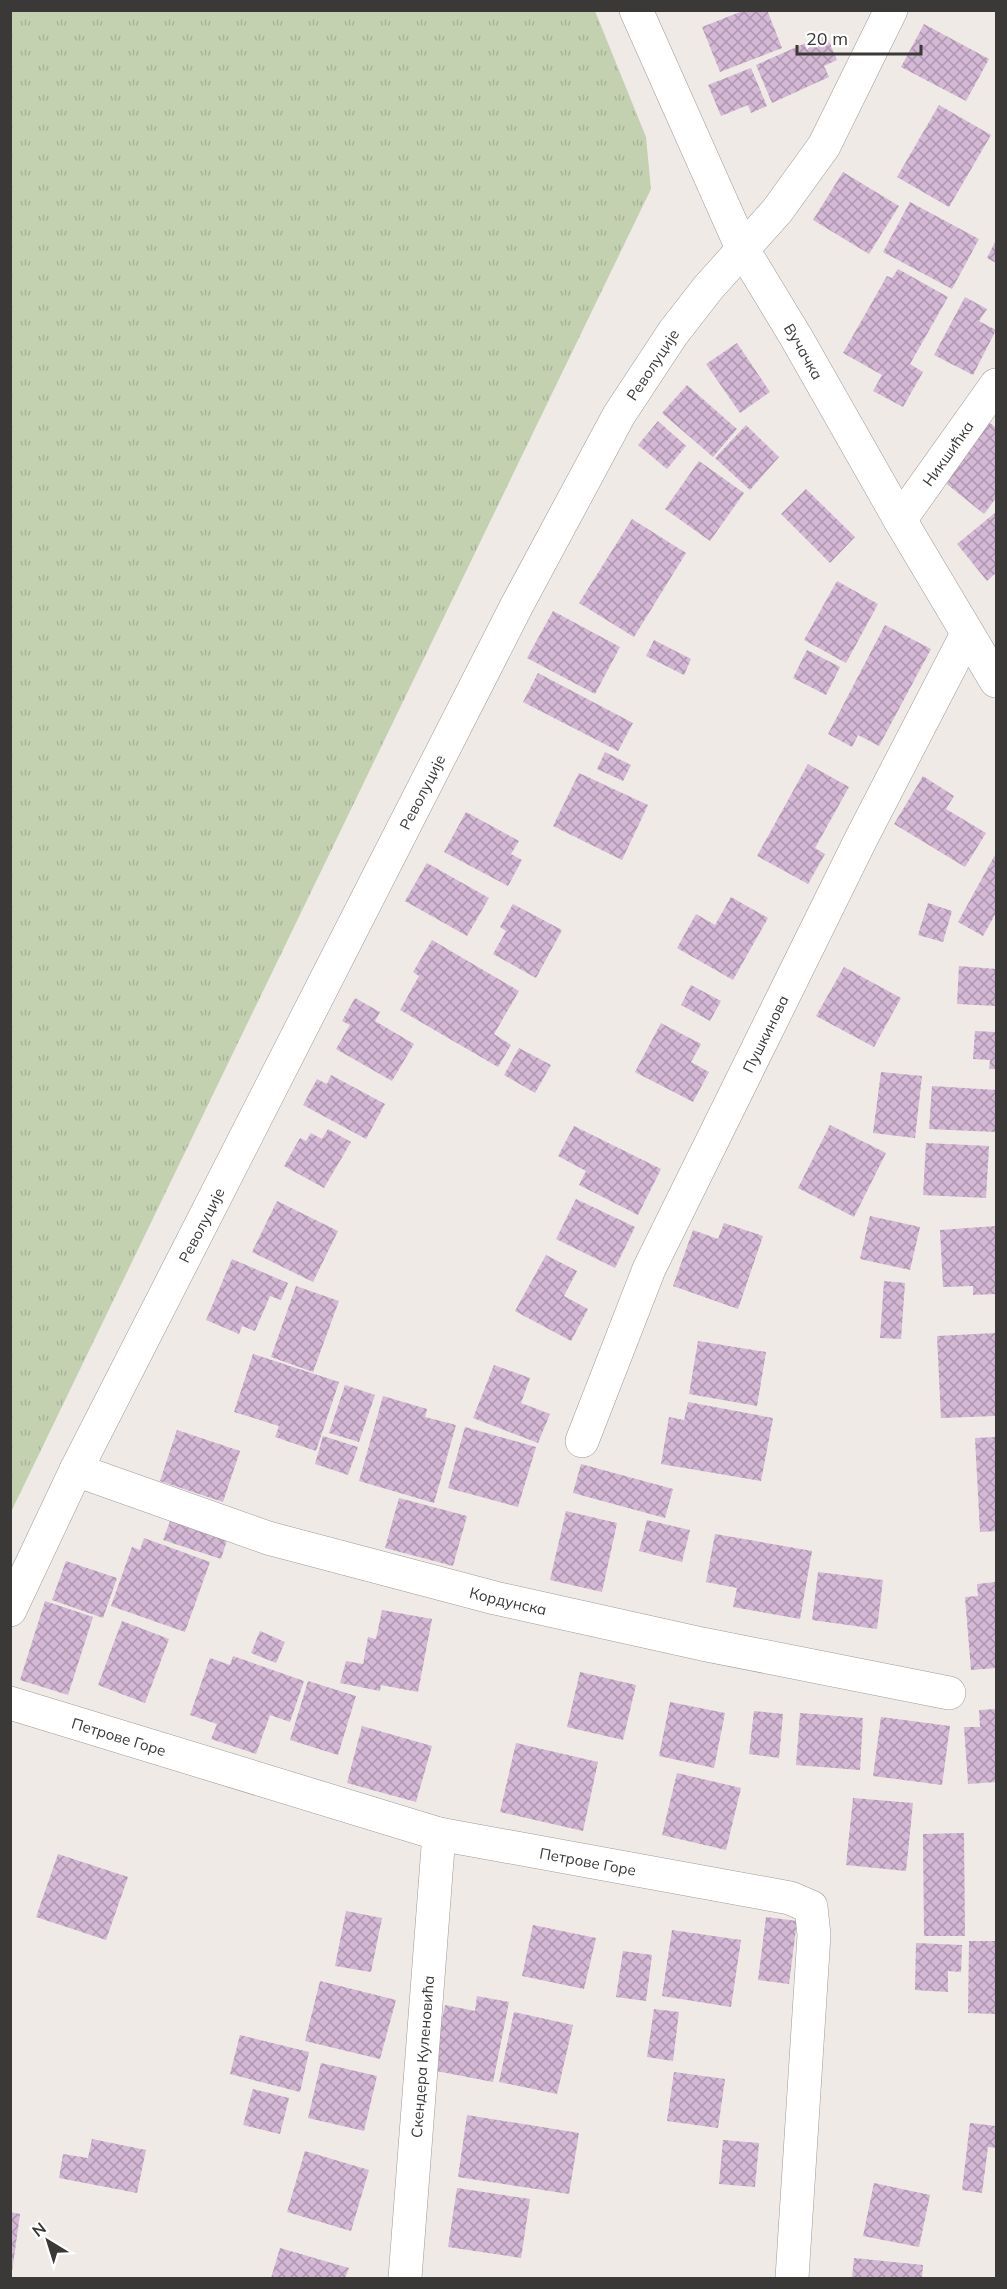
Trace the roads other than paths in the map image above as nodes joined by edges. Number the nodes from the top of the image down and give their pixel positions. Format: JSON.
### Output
{"nodes":[{"id":1,"x":636,"y":10,"type":"edge"},
{"id":2,"x":891,"y":10,"type":"edge"},
{"id":3,"x":742,"y":248,"type":"junction"},
{"id":4,"x":996,"y":385,"type":"edge"},
{"id":5,"x":900,"y":520,"type":"junction"},
{"id":6,"x":967,"y":634,"type":"junction"},
{"id":7,"x":996,"y":681,"type":"edge"},
{"id":8,"x":582,"y":1441,"type":"dead end"},
{"id":9,"x":76,"y":1470,"type":"junction"},
{"id":10,"x":10,"y":1610,"type":"edge"},
{"id":11,"x":949,"y":1693,"type":"dead end"},
{"id":12,"x":10,"y":1703,"type":"edge"},
{"id":13,"x":439,"y":1834,"type":"junction"},
{"id":14,"x":405,"y":2278,"type":"edge"},
{"id":15,"x":792,"y":2278,"type":"edge"}],
"edges":[{"from":1,"to":3,"type":"street","name":"Вучачка"},
{"from":2,"to":3,"type":"street","name":"Револуције"},
{"from":3,"to":5,"type":"street","name":"Вучачка"},
{"from":3,"to":9,"type":"street","name":"Револуције"},
{"from":4,"to":5,"type":"street","name":"Никшићка"},
{"from":5,"to":6,"type":"street","name":"Вучачка"},
{"from":6,"to":7,"type":"street","name":"Вучачка"},
{"from":6,"to":8,"type":"street","name":"Пушкинова"},
{"from":9,"to":10,"type":"street","name":"Револуције"},
{"from":9,"to":11,"type":"street","name":"Кордунска"},
{"from":12,"to":13,"type":"street","name":"Петрове Горе"},
{"from":13,"to":14,"type":"street","name":"Скендера Куленовића"},
{"from":13,"to":15,"type":"street","name":"Петрове Горе"}]}
